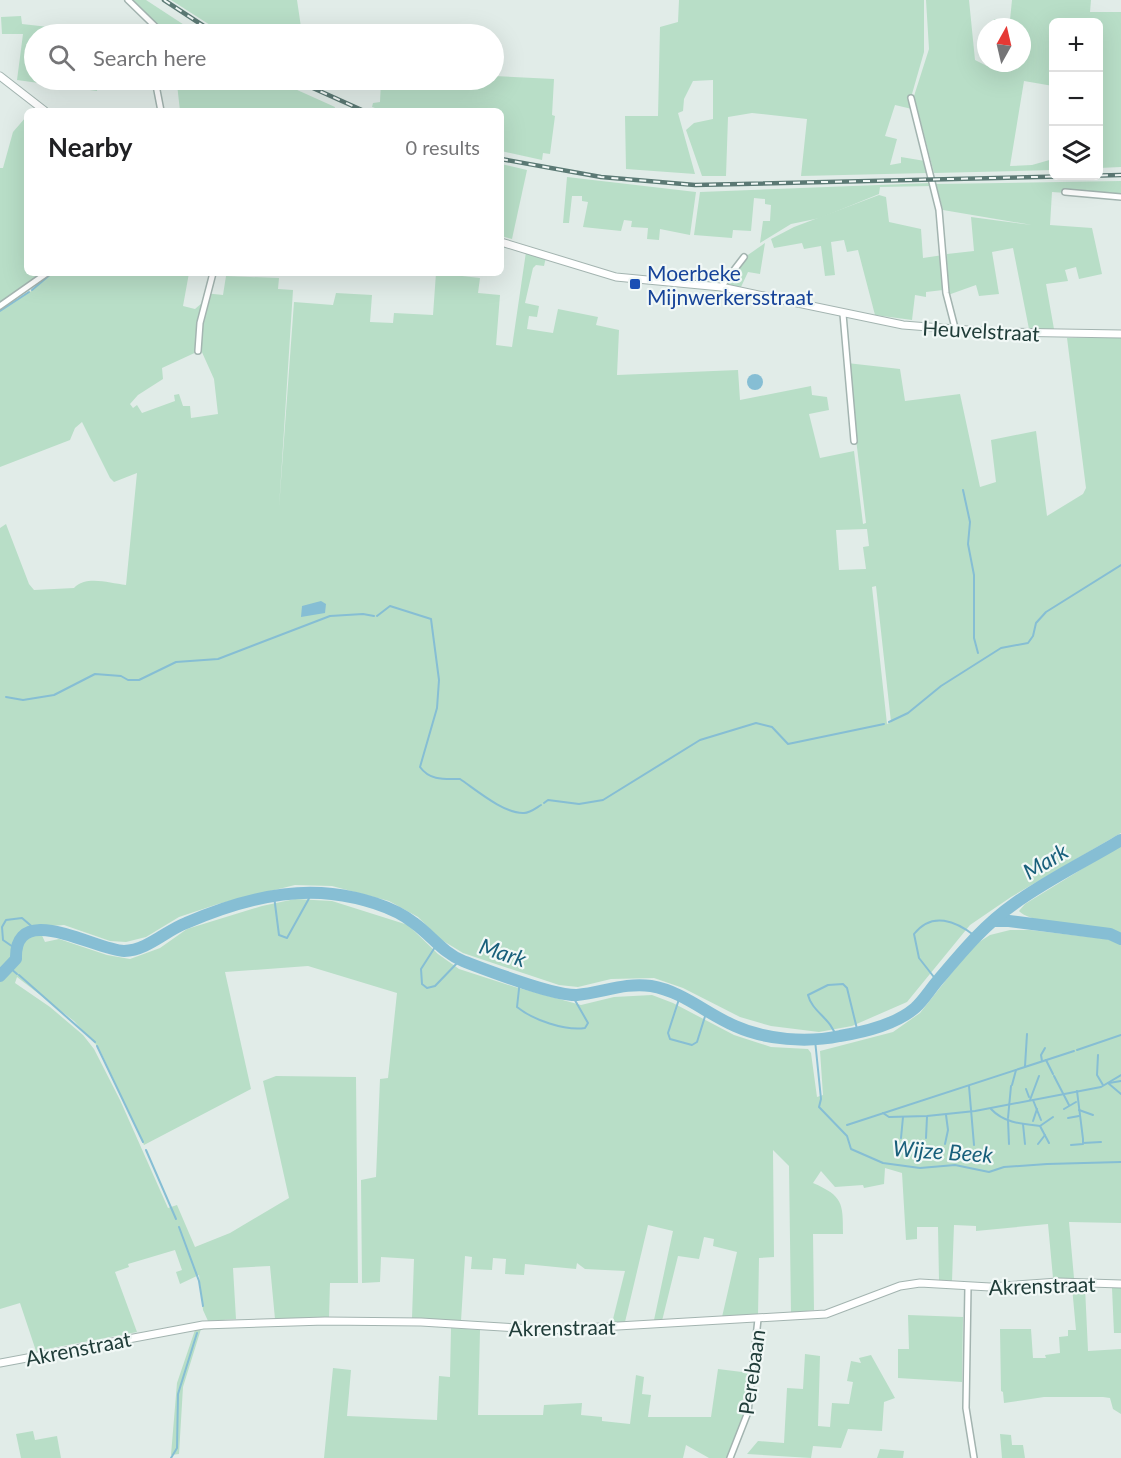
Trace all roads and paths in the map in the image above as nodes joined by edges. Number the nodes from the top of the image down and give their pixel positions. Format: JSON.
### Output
{"nodes":[{"id":1,"x":128,"y":0,"type":"edge"},
{"id":2,"x":153,"y":24,"type":"edge"},
{"id":3,"x":0,"y":76,"type":"edge"},
{"id":4,"x":157,"y":90,"type":"edge"},
{"id":5,"x":911,"y":98,"type":"dead end"},
{"id":6,"x":41,"y":108,"type":"edge"},
{"id":7,"x":160,"y":108,"type":"edge"},
{"id":8,"x":1065,"y":192,"type":"dead end"},
{"id":9,"x":1121,"y":197,"type":"edge"},
{"id":10,"x":504,"y":243,"type":"edge"},
{"id":11,"x":744,"y":257,"type":"dead end"},
{"id":12,"x":43,"y":276,"type":"edge"},
{"id":13,"x":212,"y":276,"type":"edge"},
{"id":14,"x":721,"y":288,"type":"junction"},
{"id":15,"x":0,"y":306,"type":"edge"},
{"id":16,"x":843,"y":314,"type":"junction"},
{"id":17,"x":955,"y":328,"type":"junction"},
{"id":18,"x":1121,"y":334,"type":"edge"},
{"id":19,"x":198,"y":351,"type":"dead end"},
{"id":20,"x":854,"y":441,"type":"dead end"},
{"id":21,"x":1121,"y":1284,"type":"edge"},
{"id":22,"x":968,"y":1286,"type":"junction"},
{"id":23,"x":758,"y":1319,"type":"junction"},
{"id":24,"x":0,"y":1363,"type":"edge"},
{"id":25,"x":730,"y":1458,"type":"edge"},
{"id":26,"x":974,"y":1458,"type":"edge"}],
"edges":[{"from":1,"to":2,"type":"street"},
{"from":3,"to":6,"type":"street"},
{"from":4,"to":7,"type":"street"},
{"from":5,"to":17,"type":"street"},
{"from":8,"to":9,"type":"street"},
{"from":10,"to":14,"type":"street","name":"Heuvelstraat"},
{"from":11,"to":14,"type":"street"},
{"from":12,"to":15,"type":"street"},
{"from":13,"to":19,"type":"street"},
{"from":14,"to":16,"type":"street","name":"Heuvelstraat"},
{"from":16,"to":17,"type":"street","name":"Heuvelstraat"},
{"from":16,"to":20,"type":"street"},
{"from":17,"to":18,"type":"street","name":"Heuvelstraat"},
{"from":21,"to":22,"type":"street","name":"Akrenstraat"},
{"from":22,"to":23,"type":"street","name":"Akrenstraat"},
{"from":22,"to":26,"type":"street"},
{"from":23,"to":24,"type":"street","name":"Akrenstraat"},
{"from":23,"to":25,"type":"street","name":"Perebaan"}]}
